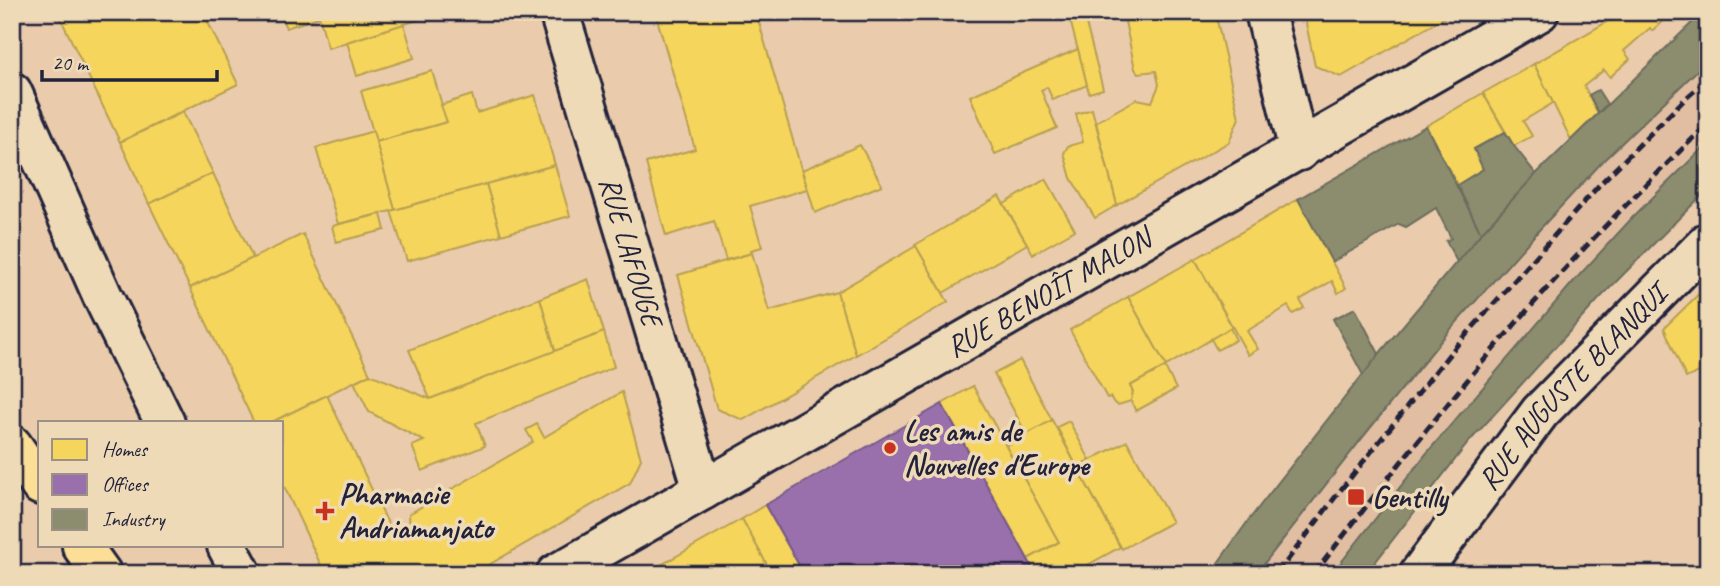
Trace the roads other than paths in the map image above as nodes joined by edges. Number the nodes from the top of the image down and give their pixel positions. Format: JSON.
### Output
{"nodes":[{"id":1,"x":559,"y":12,"type":"edge"},
{"id":2,"x":1265,"y":12,"type":"edge"},
{"id":3,"x":1539,"y":12,"type":"edge"},
{"id":4,"x":12,"y":92,"type":"edge"},
{"id":5,"x":1298,"y":151,"type":"junction"},
{"id":6,"x":1708,"y":242,"type":"edge"},
{"id":7,"x":164,"y":421,"type":"edge"},
{"id":8,"x":12,"y":445,"type":"edge"},
{"id":9,"x":38,"y":482,"type":"edge"},
{"id":10,"x":704,"y":490,"type":"junction"},
{"id":11,"x":83,"y":548,"type":"edge"},
{"id":12,"x":228,"y":548,"type":"edge"},
{"id":13,"x":102,"y":574,"type":"edge"},
{"id":14,"x":242,"y":574,"type":"edge"},
{"id":15,"x":556,"y":574,"type":"edge"},
{"id":16,"x":1419,"y":574,"type":"edge"}],
"edges":[{"from":1,"to":10,"type":"street","name":"RUE LAFOUGE"},
{"from":2,"to":5,"type":"street"},
{"from":3,"to":5,"type":"street","name":"RUE BENOÎT MALON"},
{"from":4,"to":7,"type":"street"},
{"from":5,"to":10,"type":"street","name":"RUE BENOÎT MALON"},
{"from":6,"to":16,"type":"street","name":"RUE AUGUSTE BLANQUI"},
{"from":8,"to":9,"type":"highway"},
{"from":10,"to":15,"type":"street","name":"RUE BENOÎT MALON"},
{"from":11,"to":13,"type":"highway"},
{"from":12,"to":14,"type":"street"}]}
